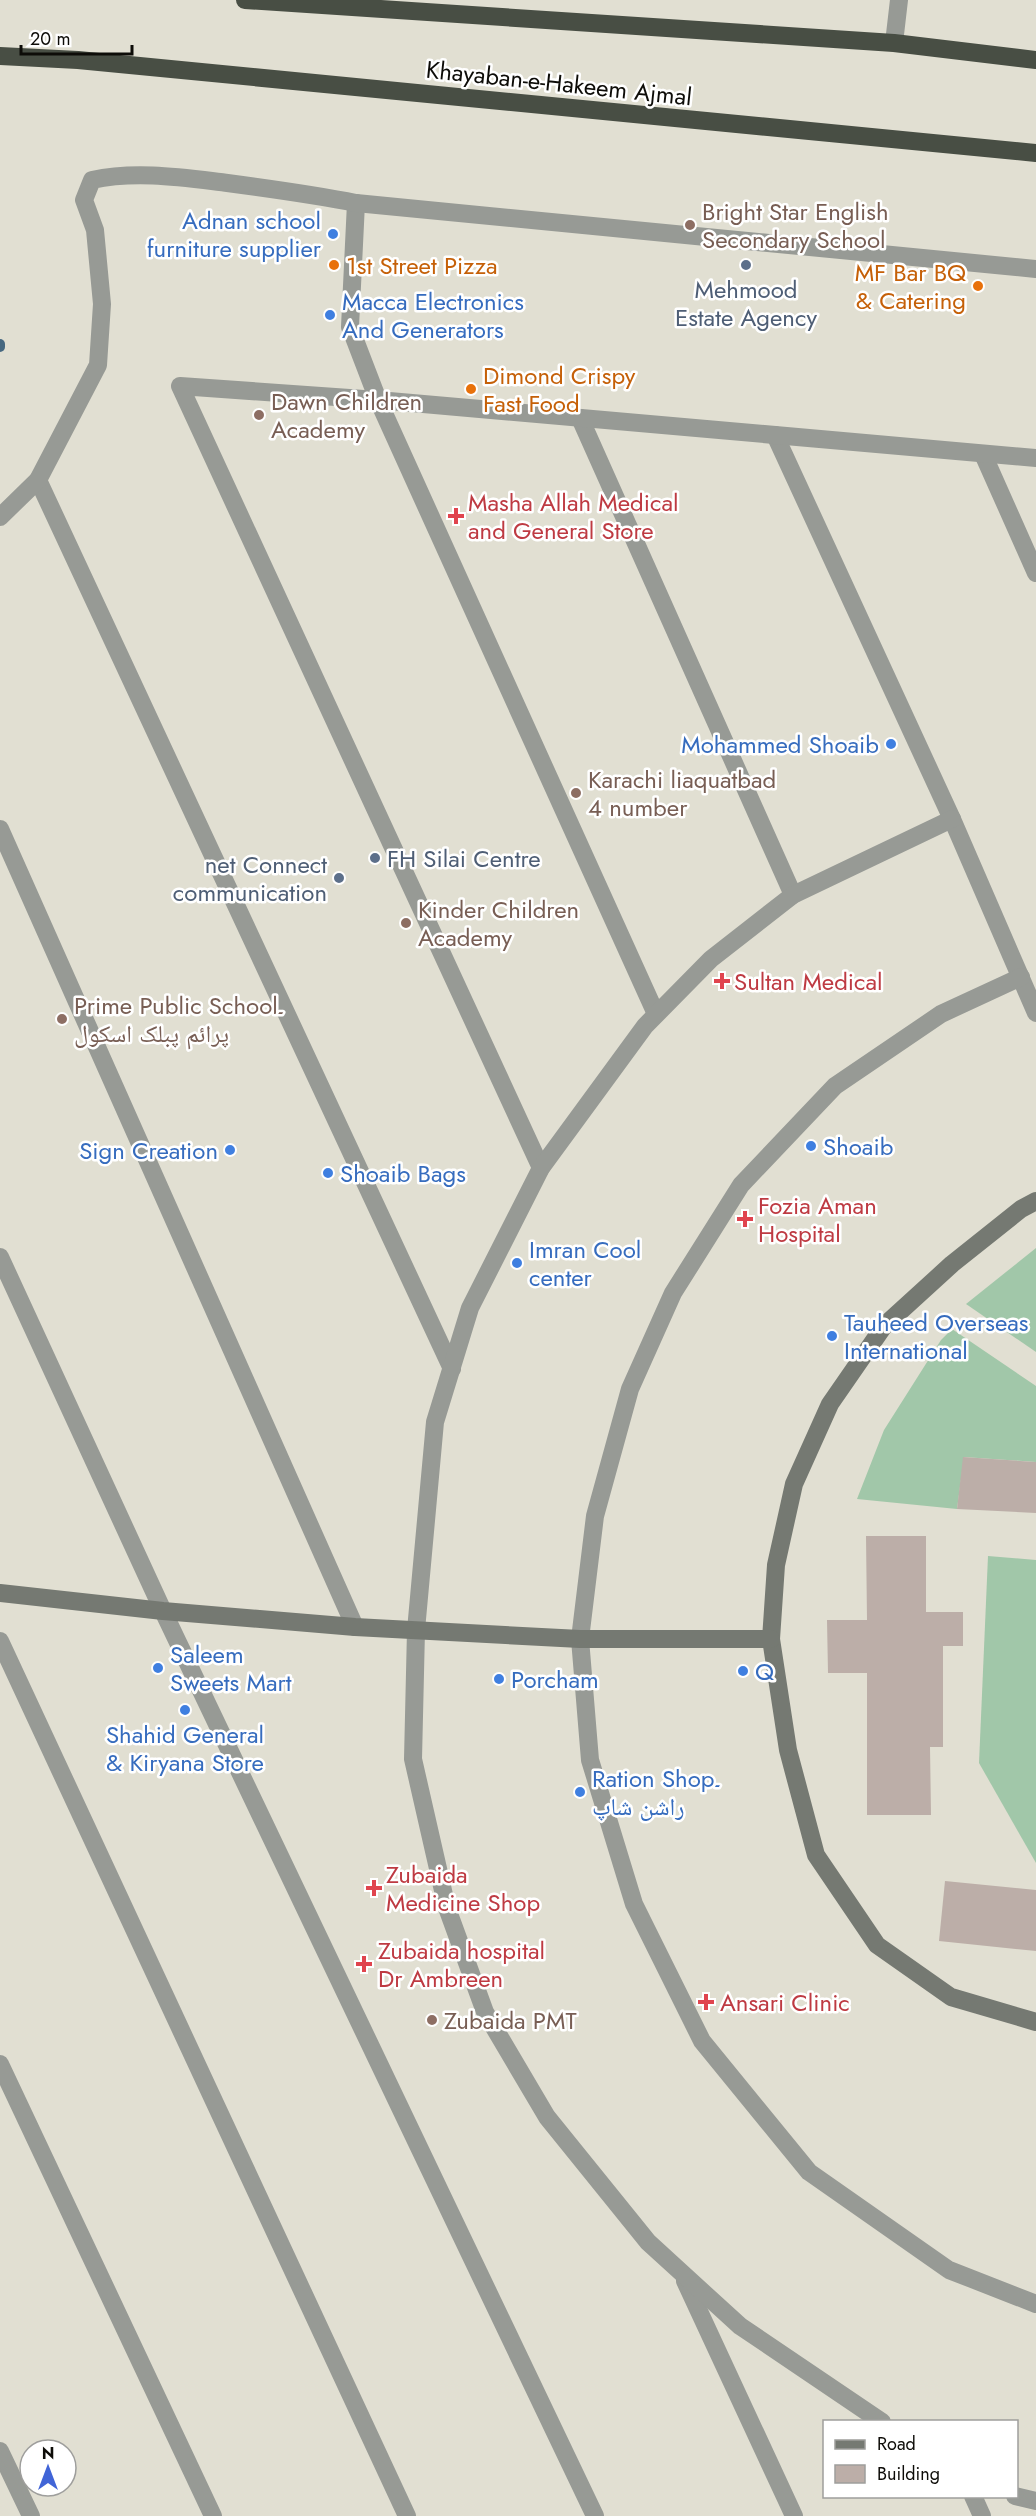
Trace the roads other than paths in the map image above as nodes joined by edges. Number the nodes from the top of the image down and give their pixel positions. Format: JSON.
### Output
{"nodes":[{"id":1,"x":245,"y":0,"type":"edge"},
{"id":2,"x":899,"y":0,"type":"edge"},
{"id":3,"x":894,"y":43,"type":"junction"},
{"id":4,"x":0,"y":56,"type":"edge"},
{"id":5,"x":1036,"y":60,"type":"edge"},
{"id":6,"x":1036,"y":153,"type":"edge"},
{"id":7,"x":356,"y":202,"type":"junction"},
{"id":8,"x":1036,"y":269,"type":"edge"},
{"id":9,"x":378,"y":400,"type":"junction"},
{"id":10,"x":580,"y":418,"type":"junction"},
{"id":11,"x":775,"y":435,"type":"junction"},
{"id":12,"x":983,"y":453,"type":"junction"},
{"id":13,"x":1036,"y":458,"type":"edge"},
{"id":14,"x":38,"y":480,"type":"junction"},
{"id":15,"x":0,"y":517,"type":"edge"},
{"id":16,"x":1036,"y":573,"type":"edge"},
{"id":17,"x":952,"y":819,"type":"junction"},
{"id":18,"x":0,"y":829,"type":"edge"},
{"id":19,"x":793,"y":895,"type":"junction"},
{"id":20,"x":1021,"y":977,"type":"junction"},
{"id":21,"x":1036,"y":1013,"type":"edge"},
{"id":22,"x":656,"y":1014,"type":"junction"},
{"id":23,"x":541,"y":1168,"type":"junction"},
{"id":24,"x":1036,"y":1202,"type":"edge"},
{"id":25,"x":0,"y":1257,"type":"edge"},
{"id":26,"x":452,"y":1369,"type":"junction"},
{"id":27,"x":0,"y":1593,"type":"edge"},
{"id":28,"x":163,"y":1611,"type":"junction"},
{"id":29,"x":355,"y":1626,"type":"junction"},
{"id":30,"x":416,"y":1630,"type":"junction"},
{"id":31,"x":580,"y":1640,"type":"junction"},
{"id":32,"x":771,"y":1640,"type":"junction"},
{"id":33,"x":0,"y":1641,"type":"edge"},
{"id":34,"x":1036,"y":2022,"type":"edge"},
{"id":35,"x":0,"y":2064,"type":"edge"},
{"id":36,"x":681,"y":2272,"type":"junction"},
{"id":37,"x":1036,"y":2304,"type":"edge"},
{"id":38,"x":881,"y":2420,"type":"edge"},
{"id":39,"x":0,"y":2451,"type":"edge"},
{"id":40,"x":1018,"y":2497,"type":"edge"},
{"id":41,"x":974,"y":2498,"type":"edge"},
{"id":42,"x":1036,"y":2501,"type":"edge"},
{"id":43,"x":31,"y":2516,"type":"edge"},
{"id":44,"x":213,"y":2516,"type":"edge"},
{"id":45,"x":407,"y":2516,"type":"edge"},
{"id":46,"x":595,"y":2516,"type":"edge"},
{"id":47,"x":794,"y":2516,"type":"edge"},
{"id":48,"x":982,"y":2516,"type":"edge"}],
"edges":[{"from":1,"to":3,"type":"highway"},
{"from":2,"to":3,"type":"street"},
{"from":3,"to":5,"type":"highway"},
{"from":4,"to":6,"type":"highway","name":"Khayaban-e-Hakeem Ajmal"},
{"from":7,"to":8,"type":"street"},
{"from":7,"to":9,"type":"street"},
{"from":7,"to":14,"type":"street"},
{"from":9,"to":10,"type":"street"},
{"from":9,"to":22,"type":"street"},
{"from":9,"to":23,"type":"street"},
{"from":10,"to":11,"type":"street"},
{"from":10,"to":19,"type":"street"},
{"from":11,"to":12,"type":"street"},
{"from":11,"to":17,"type":"street"},
{"from":12,"to":13,"type":"street"},
{"from":12,"to":16,"type":"street"},
{"from":14,"to":15,"type":"street"},
{"from":14,"to":26,"type":"street"},
{"from":17,"to":19,"type":"street"},
{"from":17,"to":20,"type":"street"},
{"from":18,"to":29,"type":"street"},
{"from":19,"to":22,"type":"street"},
{"from":20,"to":21,"type":"street"},
{"from":20,"to":31,"type":"street"},
{"from":22,"to":23,"type":"street"},
{"from":23,"to":26,"type":"street"},
{"from":24,"to":32,"type":"street"},
{"from":25,"to":28,"type":"street"},
{"from":26,"to":30,"type":"street"},
{"from":27,"to":28,"type":"street"},
{"from":28,"to":29,"type":"street"},
{"from":28,"to":46,"type":"street"},
{"from":29,"to":30,"type":"street"},
{"from":30,"to":31,"type":"street"},
{"from":30,"to":36,"type":"street"},
{"from":31,"to":32,"type":"street"},
{"from":31,"to":37,"type":"street"},
{"from":32,"to":34,"type":"street"},
{"from":33,"to":45,"type":"street"},
{"from":35,"to":44,"type":"street"},
{"from":36,"to":38,"type":"street"},
{"from":36,"to":47,"type":"street"},
{"from":39,"to":43,"type":"street"},
{"from":40,"to":42,"type":"street"},
{"from":41,"to":48,"type":"street"}]}
